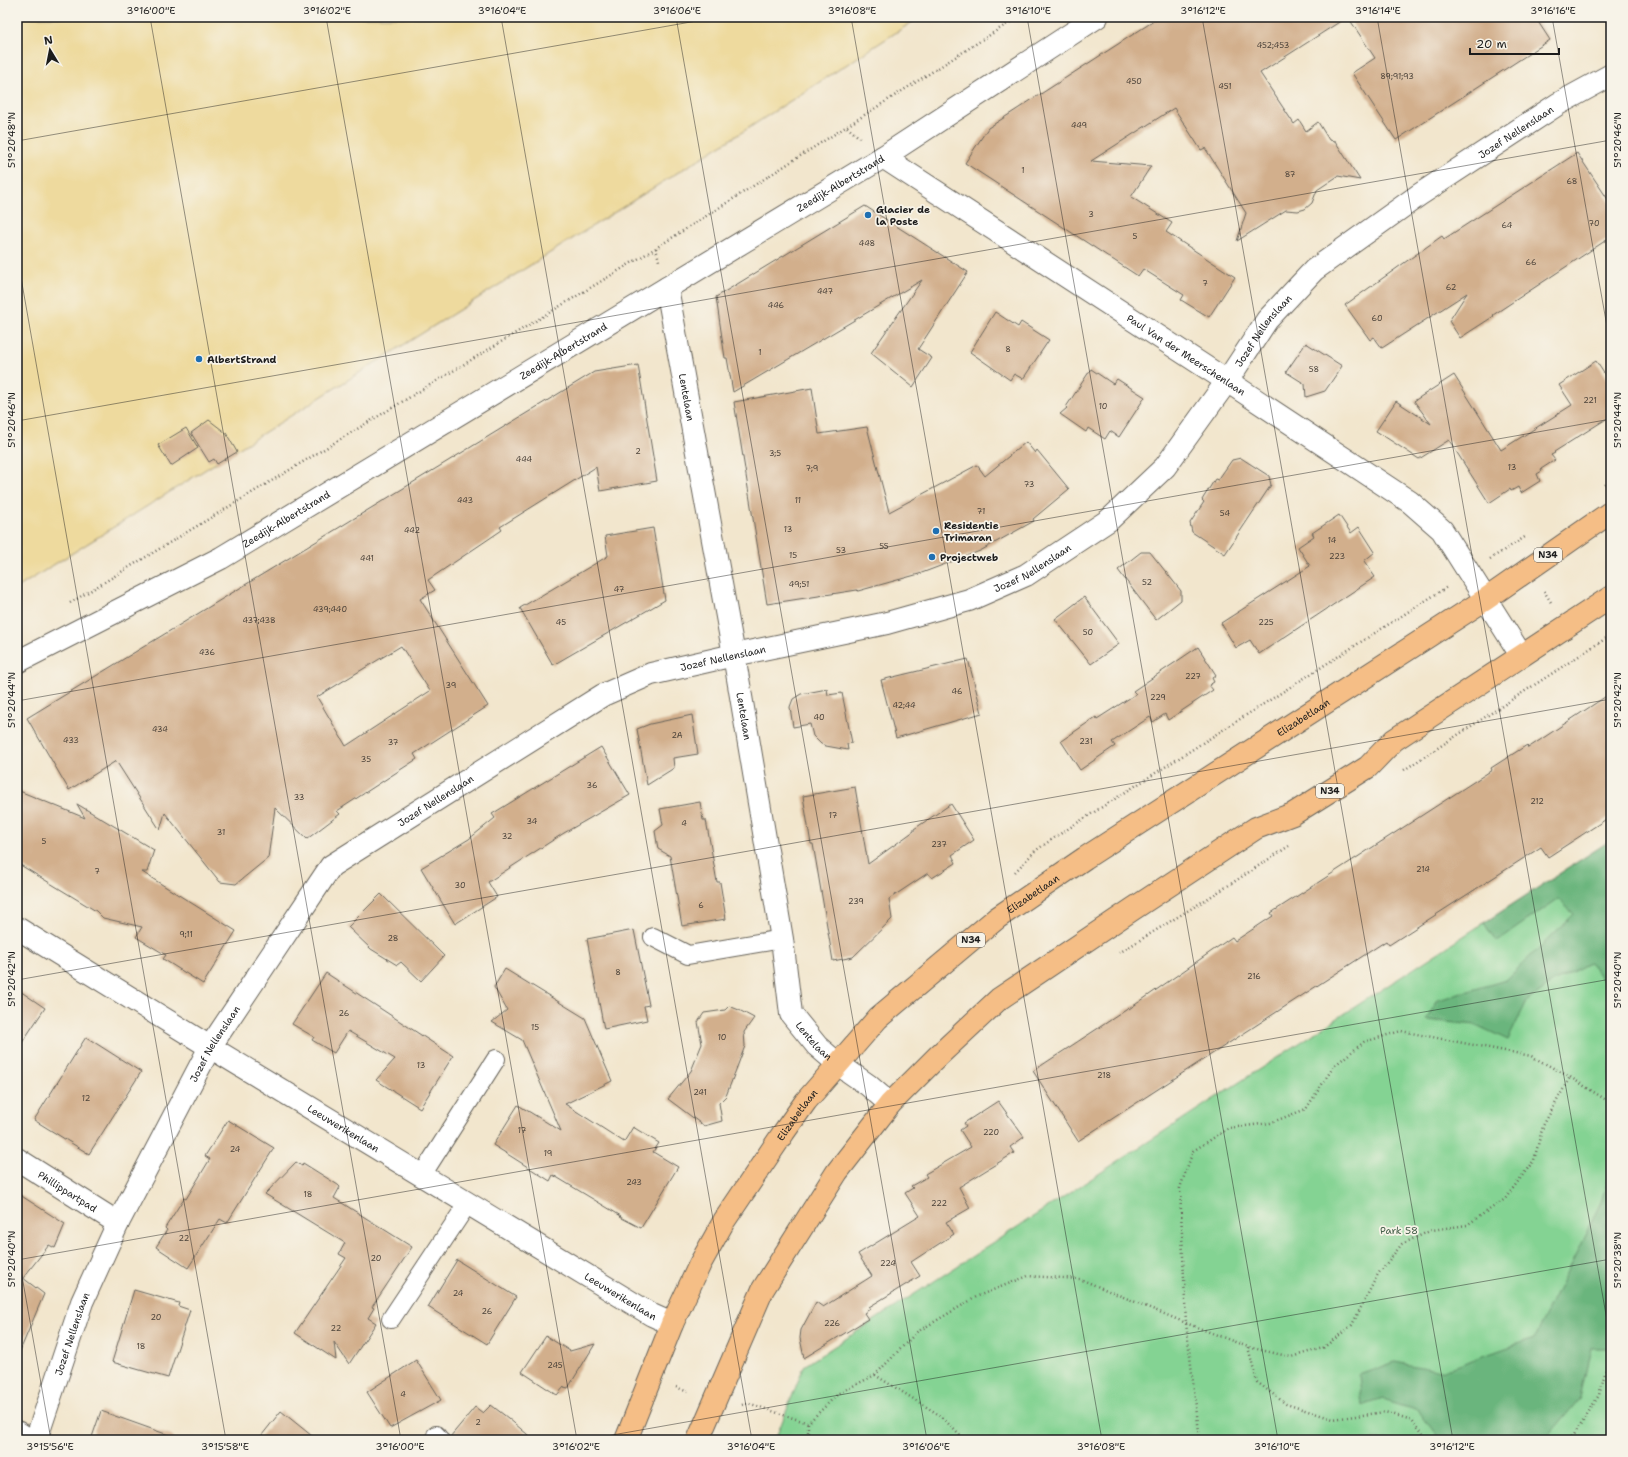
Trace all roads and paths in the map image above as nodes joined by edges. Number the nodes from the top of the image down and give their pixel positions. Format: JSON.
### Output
{"nodes":[{"id":1,"x":1018,"y":17,"type":"edge"},
{"id":2,"x":1097,"y":17,"type":"edge"},
{"id":3,"x":1611,"y":75,"type":"edge"},
{"id":4,"x":883,"y":157,"type":"junction"},
{"id":5,"x":667,"y":288,"type":"junction"},
{"id":6,"x":1227,"y":381,"type":"junction"},
{"id":7,"x":1611,"y":512,"type":"edge"},
{"id":8,"x":1513,"y":545,"type":"dead end"},
{"id":9,"x":1528,"y":568,"type":"junction"},
{"id":10,"x":1611,"y":597,"type":"edge"},
{"id":11,"x":1486,"y":599,"type":"junction"},
{"id":12,"x":65,"y":606,"type":"dead end"},
{"id":13,"x":1567,"y":626,"type":"junction"},
{"id":14,"x":1611,"y":636,"type":"edge"},
{"id":15,"x":1584,"y":653,"type":"junction"},
{"id":16,"x":734,"y":655,"type":"junction"},
{"id":17,"x":1521,"y":655,"type":"junction"},
{"id":18,"x":17,"y":662,"type":"edge"},
{"id":19,"x":1400,"y":772,"type":"dead end"},
{"id":20,"x":1295,"y":842,"type":"dead end"},
{"id":21,"x":17,"y":928,"type":"edge"},
{"id":22,"x":653,"y":937,"type":"dead end"},
{"id":23,"x":782,"y":939,"type":"junction"},
{"id":24,"x":1113,"y":956,"type":"dead end"},
{"id":25,"x":210,"y":1048,"type":"junction"},
{"id":26,"x":496,"y":1059,"type":"dead end"},
{"id":27,"x":838,"y":1064,"type":"junction"},
{"id":28,"x":1570,"y":1077,"type":"junction"},
{"id":29,"x":1611,"y":1103,"type":"edge"},
{"id":30,"x":890,"y":1104,"type":"junction"},
{"id":31,"x":17,"y":1159,"type":"edge"},
{"id":32,"x":422,"y":1175,"type":"junction"},
{"id":33,"x":468,"y":1203,"type":"junction"},
{"id":34,"x":118,"y":1223,"type":"junction"},
{"id":35,"x":390,"y":1320,"type":"dead end"},
{"id":36,"x":1186,"y":1323,"type":"junction"},
{"id":37,"x":672,"y":1324,"type":"junction"},
{"id":38,"x":1248,"y":1347,"type":"junction"},
{"id":39,"x":1611,"y":1351,"type":"edge"},
{"id":40,"x":1606,"y":1367,"type":"junction"},
{"id":41,"x":1611,"y":1368,"type":"edge"},
{"id":42,"x":874,"y":1375,"type":"junction"},
{"id":43,"x":651,"y":1376,"type":"junction"},
{"id":44,"x":713,"y":1403,"type":"junction"},
{"id":45,"x":808,"y":1423,"type":"junction"},
{"id":46,"x":17,"y":1432,"type":"edge"},
{"id":47,"x":30,"y":1440,"type":"edge"},
{"id":48,"x":36,"y":1440,"type":"edge"},
{"id":49,"x":626,"y":1440,"type":"edge"},
{"id":50,"x":698,"y":1440,"type":"edge"},
{"id":51,"x":808,"y":1440,"type":"edge"},
{"id":52,"x":964,"y":1440,"type":"edge"},
{"id":53,"x":1200,"y":1440,"type":"edge"},
{"id":54,"x":1427,"y":1440,"type":"edge"},
{"id":55,"x":1568,"y":1440,"type":"edge"}],
"edges":[{"from":1,"to":12,"type":"path"},
{"from":2,"to":4,"type":"street","name":"Zeedijk-Albertstrand"},
{"from":3,"to":6,"type":"street","name":"Jozef Nellenslaan"},
{"from":4,"to":5,"type":"street","name":"Zeedijk-Albertstrand"},
{"from":4,"to":6,"type":"street","name":"Paul Van der Meerschenlaan"},
{"from":5,"to":16,"type":"street","name":"Lentelaan"},
{"from":5,"to":18,"type":"street","name":"Zeedijk-Albertstrand"},
{"from":6,"to":11,"type":"street","name":"Paul Van der Meerschenlaan"},
{"from":6,"to":16,"type":"street","name":"Jozef Nellenslaan"},
{"from":7,"to":9,"type":"main road","name":"Elizabetlaan","number":"N34"},
{"from":8,"to":9,"type":"path"},
{"from":9,"to":11,"type":"main road","name":"Elizabetlaan","number":"N34"},
{"from":9,"to":13,"type":"path"},
{"from":10,"to":13,"type":"main road","number":"N34"},
{"from":11,"to":17,"type":"street","name":"Paul Van der Meerschenlaan"},
{"from":11,"to":27,"type":"main road","name":"Elizabetlaan","number":"N34"},
{"from":13,"to":15,"type":"path"},
{"from":13,"to":17,"type":"main road","number":"N34"},
{"from":14,"to":15,"type":"path"},
{"from":15,"to":19,"type":"path"},
{"from":16,"to":23,"type":"street","name":"Lentelaan"},
{"from":16,"to":25,"type":"street","name":"Jozef Nellenslaan"},
{"from":17,"to":30,"type":"main road","number":"N34"},
{"from":20,"to":24,"type":"path"},
{"from":21,"to":25,"type":"street","name":"Leeuwerikenlaan"},
{"from":22,"to":23,"type":"lane"},
{"from":23,"to":27,"type":"street","name":"Lentelaan"},
{"from":25,"to":32,"type":"street","name":"Leeuwerikenlaan"},
{"from":25,"to":34,"type":"street","name":"Jozef Nellenslaan"},
{"from":26,"to":32,"type":"lane"},
{"from":27,"to":30,"type":"street","name":"Lentelaan"},
{"from":27,"to":37,"type":"main road","name":"Elizabetlaan","number":"N34"},
{"from":28,"to":29,"type":"path"},
{"from":28,"to":36,"type":"path"},
{"from":28,"to":38,"type":"path"},
{"from":30,"to":44,"type":"main road","number":"N34"},
{"from":31,"to":34,"type":"street","name":"Phillippartpad"},
{"from":32,"to":33,"type":"street","name":"Leeuwerikenlaan"},
{"from":33,"to":35,"type":"lane"},
{"from":33,"to":37,"type":"street","name":"Leeuwerikenlaan"},
{"from":34,"to":48,"type":"street","name":"Jozef Nellenslaan"},
{"from":36,"to":38,"type":"path"},
{"from":36,"to":42,"type":"path"},
{"from":36,"to":53,"type":"path"},
{"from":37,"to":43,"type":"main road","name":"Elizabetlaan","number":"N34"},
{"from":38,"to":54,"type":"path"},
{"from":39,"to":40,"type":"path"},
{"from":40,"to":41,"type":"path"},
{"from":40,"to":55,"type":"path"},
{"from":42,"to":45,"type":"path"},
{"from":42,"to":52,"type":"path"},
{"from":43,"to":44,"type":"path"},
{"from":43,"to":49,"type":"main road","name":"Elizabetlaan","number":"N34"},
{"from":44,"to":45,"type":"path"},
{"from":44,"to":50,"type":"main road","number":"N34"},
{"from":45,"to":51,"type":"path"},
{"from":46,"to":47,"type":"street"}]}
